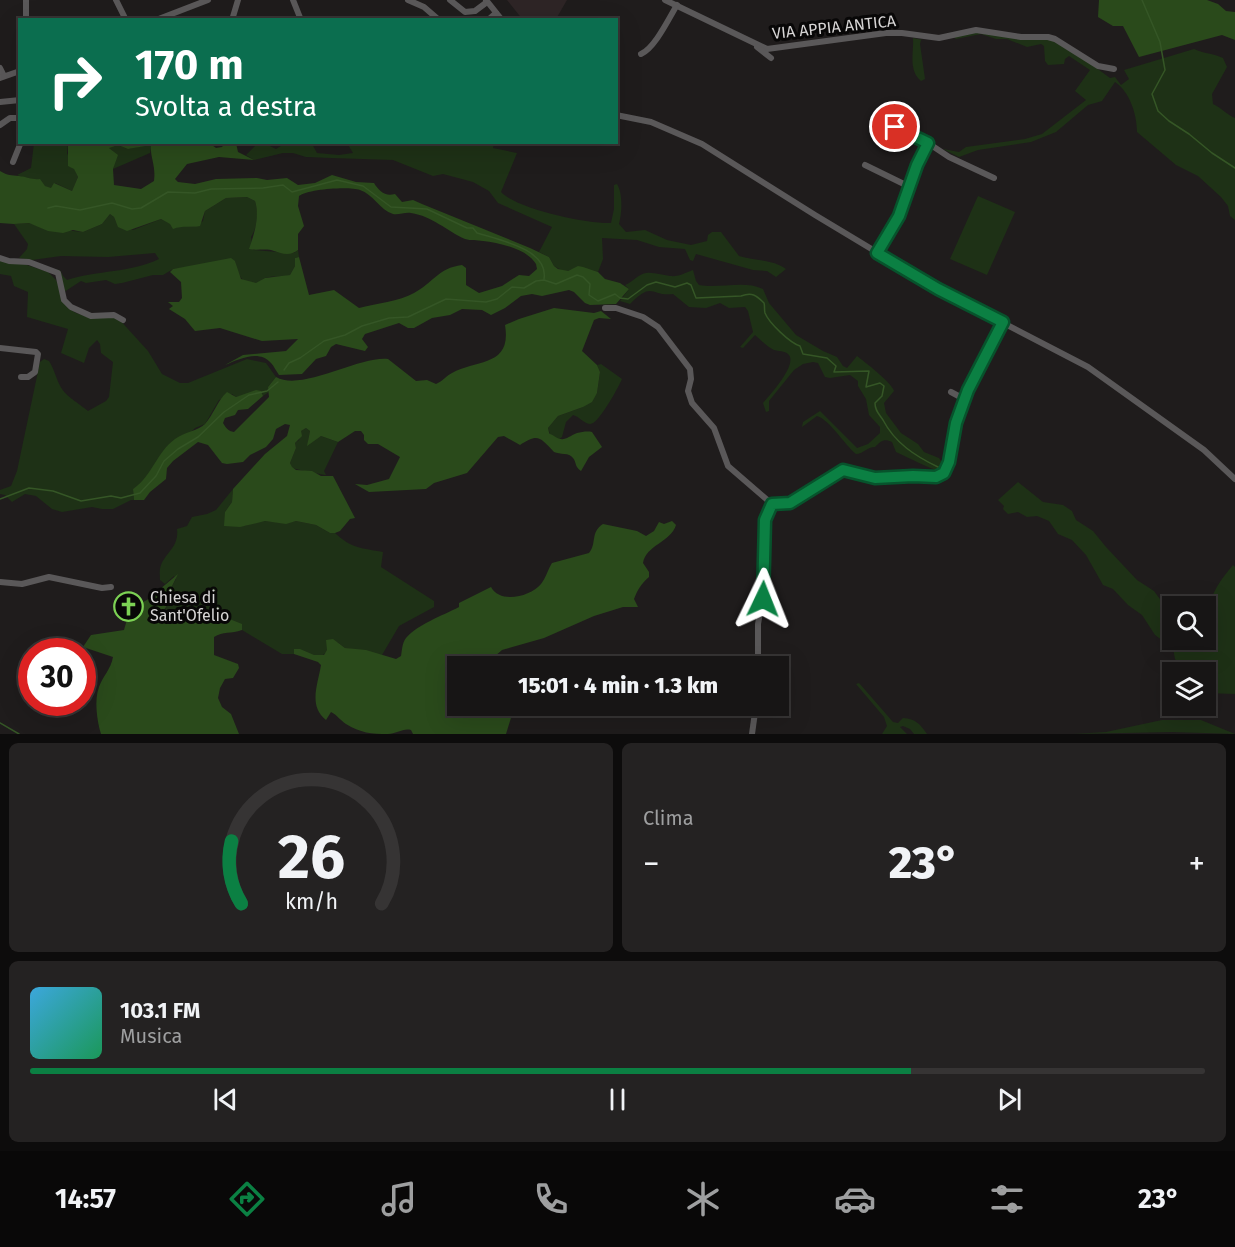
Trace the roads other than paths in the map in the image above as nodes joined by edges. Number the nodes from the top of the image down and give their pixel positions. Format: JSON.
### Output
{"nodes":[{"id":1,"x":26,"y":0,"type":"edge"},
{"id":2,"x":116,"y":0,"type":"edge"},
{"id":3,"x":208,"y":0,"type":"edge"},
{"id":4,"x":238,"y":0,"type":"edge"},
{"id":5,"x":292,"y":0,"type":"edge"},
{"id":6,"x":408,"y":0,"type":"edge"},
{"id":7,"x":450,"y":0,"type":"edge"},
{"id":8,"x":665,"y":0,"type":"edge"},
{"id":9,"x":486,"y":1,"type":"edge"},
{"id":10,"x":677,"y":5,"type":"junction"},
{"id":11,"x":496,"y":13,"type":"junction"},
{"id":12,"x":26,"y":18,"type":"edge"},
{"id":13,"x":125,"y":18,"type":"edge"},
{"id":14,"x":161,"y":18,"type":"edge"},
{"id":15,"x":233,"y":18,"type":"edge"},
{"id":16,"x":300,"y":18,"type":"edge"},
{"id":17,"x":436,"y":18,"type":"edge"},
{"id":18,"x":490,"y":18,"type":"edge"},
{"id":19,"x":500,"y":18,"type":"edge"},
{"id":20,"x":754,"y":41,"type":"junction"},
{"id":21,"x":641,"y":54,"type":"dead end"},
{"id":22,"x":771,"y":58,"type":"dead end"},
{"id":23,"x":0,"y":68,"type":"edge"},
{"id":24,"x":1114,"y":69,"type":"dead end"},
{"id":25,"x":18,"y":72,"type":"edge"},
{"id":26,"x":2,"y":77,"type":"edge"},
{"id":27,"x":18,"y":100,"type":"edge"},
{"id":28,"x":0,"y":102,"type":"edge"},
{"id":29,"x":618,"y":116,"type":"edge"},
{"id":30,"x":18,"y":118,"type":"edge"},
{"id":31,"x":874,"y":118,"type":"dead end"},
{"id":32,"x":0,"y":125,"type":"edge"},
{"id":33,"x":928,"y":143,"type":"junction"},
{"id":34,"x":20,"y":144,"type":"edge"},
{"id":35,"x":13,"y":162,"type":"dead end"},
{"id":36,"x":865,"y":165,"type":"dead end"},
{"id":37,"x":994,"y":178,"type":"dead end"},
{"id":38,"x":910,"y":187,"type":"junction"},
{"id":39,"x":877,"y":253,"type":"junction"},
{"id":40,"x":0,"y":258,"type":"edge"},
{"id":41,"x":605,"y":308,"type":"dead end"},
{"id":42,"x":123,"y":320,"type":"dead end"},
{"id":43,"x":1003,"y":322,"type":"junction"},
{"id":44,"x":0,"y":348,"type":"edge"},
{"id":45,"x":21,"y":377,"type":"dead end"},
{"id":46,"x":951,"y":392,"type":"dead end"},
{"id":47,"x":964,"y":399,"type":"junction"},
{"id":48,"x":1235,"y":479,"type":"edge"},
{"id":49,"x":772,"y":504,"type":"junction"},
{"id":50,"x":0,"y":582,"type":"edge"},
{"id":51,"x":111,"y":587,"type":"dead end"},
{"id":52,"x":758,"y":656,"type":"edge"},
{"id":53,"x":754,"y":716,"type":"edge"},
{"id":54,"x":752,"y":734,"type":"edge"}],
"edges":[{"from":1,"to":12,"type":"street"},
{"from":2,"to":13,"type":"street"},
{"from":3,"to":14,"type":"street"},
{"from":4,"to":15,"type":"street"},
{"from":5,"to":16,"type":"street"},
{"from":6,"to":17,"type":"street"},
{"from":7,"to":9,"type":"street"},
{"from":8,"to":10,"type":"street","name":"VIA APPIA ANTICA"},
{"from":9,"to":11,"type":"street"},
{"from":10,"to":20,"type":"street","name":"VIA APPIA ANTICA"},
{"from":10,"to":21,"type":"street"},
{"from":11,"to":18,"type":"street"},
{"from":11,"to":19,"type":"street"},
{"from":20,"to":22,"type":"street"},
{"from":20,"to":24,"type":"street","name":"VIA APPIA ANTICA"},
{"from":23,"to":26,"type":"street"},
{"from":25,"to":26,"type":"street"},
{"from":27,"to":28,"type":"street"},
{"from":29,"to":39,"type":"street"},
{"from":30,"to":32,"type":"street"},
{"from":31,"to":33,"type":"street"},
{"from":33,"to":37,"type":"street"},
{"from":33,"to":38,"type":"street"},
{"from":34,"to":35,"type":"street"},
{"from":36,"to":38,"type":"street"},
{"from":38,"to":39,"type":"street"},
{"from":39,"to":43,"type":"street"},
{"from":40,"to":42,"type":"street"},
{"from":41,"to":49,"type":"street"},
{"from":43,"to":47,"type":"street"},
{"from":43,"to":48,"type":"street"},
{"from":44,"to":45,"type":"street"},
{"from":46,"to":47,"type":"street"},
{"from":47,"to":49,"type":"street"},
{"from":49,"to":52,"type":"street"},
{"from":50,"to":51,"type":"street"},
{"from":53,"to":54,"type":"street"}]}
